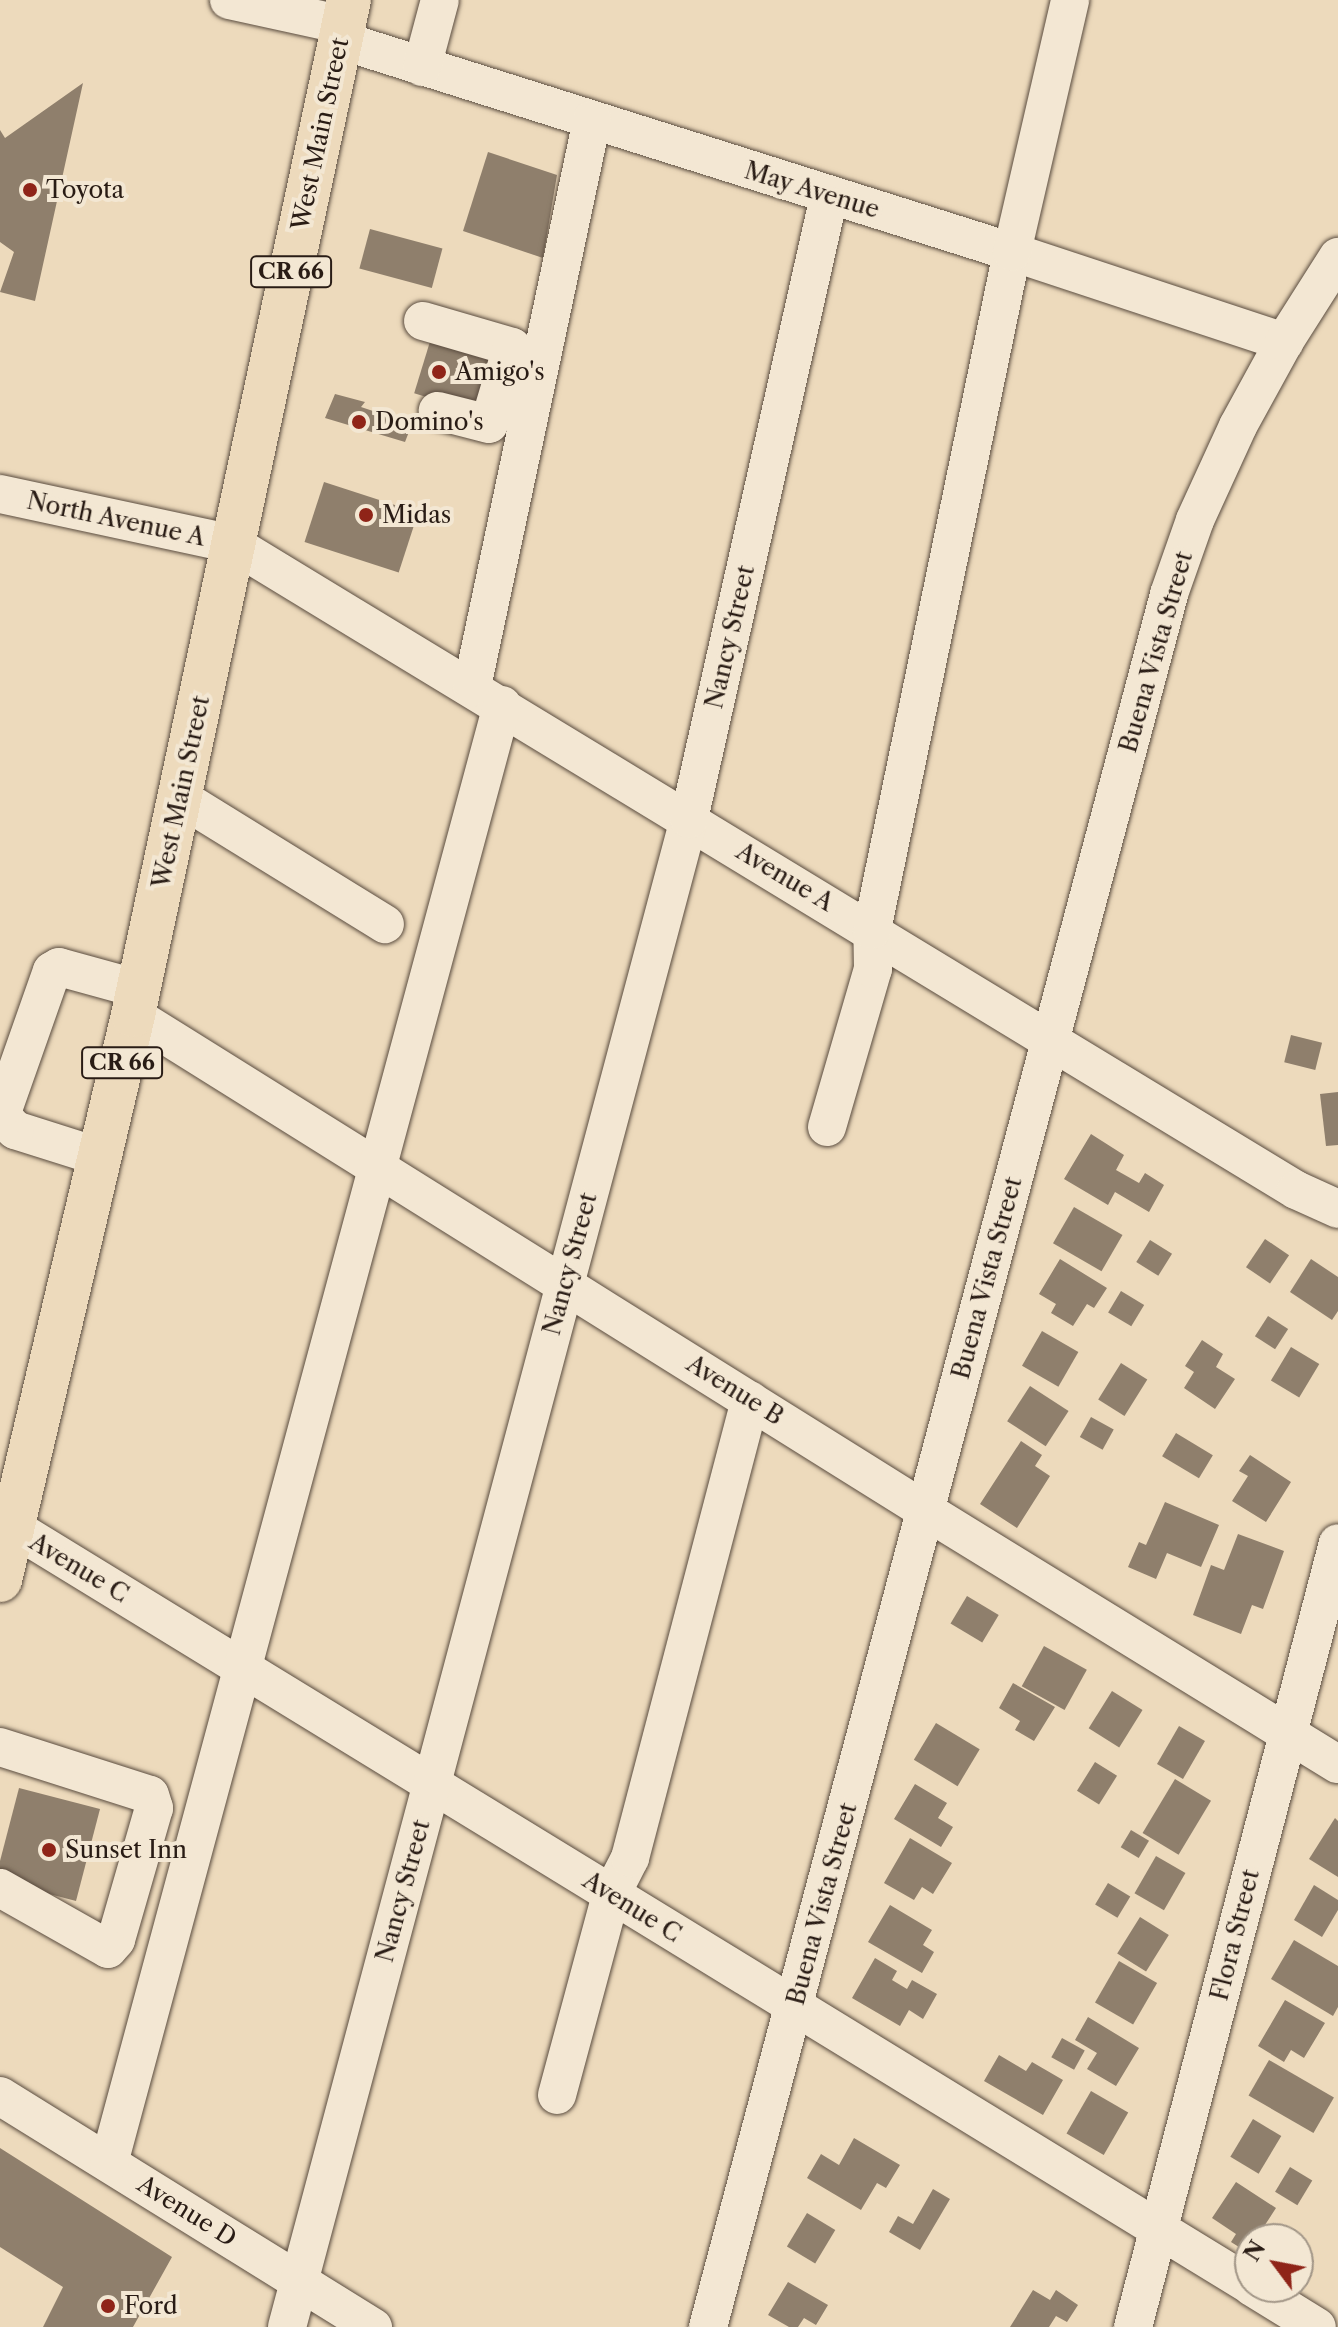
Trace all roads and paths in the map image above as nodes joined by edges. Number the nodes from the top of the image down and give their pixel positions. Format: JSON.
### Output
{"nodes":[{"id":1,"x":229,"y":0,"type":"edge"},
{"id":2,"x":440,"y":0,"type":"edge"},
{"id":3,"x":1070,"y":0,"type":"edge"},
{"id":4,"x":344,"y":22,"type":"edge"},
{"id":5,"x":422,"y":67,"type":"junction"},
{"id":6,"x":592,"y":120,"type":"junction"},
{"id":7,"x":829,"y":196,"type":"junction"},
{"id":8,"x":1012,"y":252,"type":"junction"},
{"id":9,"x":1338,"y":259,"type":"edge"},
{"id":10,"x":423,"y":321,"type":"dead end"},
{"id":11,"x":1284,"y":342,"type":"junction"},
{"id":12,"x":438,"y":411,"type":"dead end"},
{"id":13,"x":0,"y":494,"type":"edge"},
{"id":14,"x":233,"y":544,"type":"junction"},
{"id":15,"x":487,"y":696,"type":"junction"},
{"id":16,"x":179,"y":797,"type":"junction"},
{"id":17,"x":689,"y":819,"type":"junction"},
{"id":18,"x":385,"y":924,"type":"dead end"},
{"id":19,"x":872,"y":930,"type":"junction"},
{"id":20,"x":136,"y":1002,"type":"junction"},
{"id":21,"x":1050,"y":1038,"type":"junction"},
{"id":22,"x":827,"y":1127,"type":"dead end"},
{"id":23,"x":100,"y":1157,"type":"junction"},
{"id":24,"x":380,"y":1168,"type":"junction"},
{"id":25,"x":1338,"y":1209,"type":"edge"},
{"id":26,"x":565,"y":1283,"type":"junction"},
{"id":27,"x":750,"y":1400,"type":"junction"},
{"id":28,"x":926,"y":1511,"type":"junction"},
{"id":29,"x":14,"y":1528,"type":"junction"},
{"id":30,"x":1338,"y":1543,"type":"edge"},
{"id":31,"x":0,"y":1580,"type":"edge"},
{"id":32,"x":243,"y":1668,"type":"junction"},
{"id":33,"x":1287,"y":1733,"type":"junction"},
{"id":34,"x":0,"y":1747,"type":"edge"},
{"id":35,"x":1338,"y":1764,"type":"edge"},
{"id":36,"x":431,"y":1783,"type":"junction"},
{"id":37,"x":0,"y":1888,"type":"edge"},
{"id":38,"x":611,"y":1895,"type":"junction"},
{"id":39,"x":794,"y":2008,"type":"junction"},
{"id":40,"x":557,"y":2095,"type":"dead end"},
{"id":41,"x":0,"y":2096,"type":"edge"},
{"id":42,"x":109,"y":2163,"type":"junction"},
{"id":43,"x":1159,"y":2229,"type":"junction"},
{"id":44,"x":1234,"y":2275,"type":"edge"},
{"id":45,"x":300,"y":2282,"type":"junction"},
{"id":46,"x":1278,"y":2303,"type":"edge"},
{"id":47,"x":287,"y":2327,"type":"edge"},
{"id":48,"x":373,"y":2327,"type":"edge"},
{"id":49,"x":708,"y":2327,"type":"edge"},
{"id":50,"x":1133,"y":2327,"type":"edge"},
{"id":51,"x":1317,"y":2327,"type":"edge"}],
"edges":[{"from":1,"to":4,"type":"street","name":"May Avenue"},
{"from":2,"to":5,"type":"street"},
{"from":3,"to":8,"type":"street"},
{"from":4,"to":5,"type":"street","name":"May Avenue"},
{"from":4,"to":14,"type":"main road","name":"West Main Street","number":"CR 66"},
{"from":5,"to":6,"type":"street","name":"May Avenue"},
{"from":6,"to":7,"type":"street","name":"May Avenue"},
{"from":6,"to":15,"type":"street"},
{"from":7,"to":8,"type":"street","name":"May Avenue"},
{"from":7,"to":17,"type":"street","name":"Nancy Street"},
{"from":8,"to":11,"type":"street","name":"May Avenue"},
{"from":8,"to":19,"type":"street"},
{"from":9,"to":11,"type":"street","name":"Buena Vista Street"},
{"from":10,"to":12,"type":"street"},
{"from":11,"to":21,"type":"street","name":"Buena Vista Street"},
{"from":13,"to":14,"type":"street","name":"North Avenue A"},
{"from":14,"to":15,"type":"street","name":"Avenue A"},
{"from":14,"to":16,"type":"main road","name":"West Main Street","number":"CR 66"},
{"from":15,"to":17,"type":"street","name":"Avenue A"},
{"from":15,"to":24,"type":"street"},
{"from":16,"to":18,"type":"street"},
{"from":16,"to":20,"type":"main road","name":"West Main Street","number":"CR 66"},
{"from":17,"to":19,"type":"street","name":"Avenue A"},
{"from":17,"to":26,"type":"street","name":"Nancy Street"},
{"from":19,"to":21,"type":"street","name":"Avenue A"},
{"from":19,"to":22,"type":"street"},
{"from":20,"to":23,"type":"main road","name":"West Main Street","number":"CR 66"},
{"from":20,"to":23,"type":"street","name":"Avenue B"},
{"from":20,"to":24,"type":"street","name":"Avenue B"},
{"from":21,"to":25,"type":"street","name":"Avenue A"},
{"from":21,"to":28,"type":"street","name":"Buena Vista Street"},
{"from":23,"to":29,"type":"main road","name":"West Main Street","number":"CR 66"},
{"from":24,"to":26,"type":"street","name":"Avenue B"},
{"from":24,"to":32,"type":"street"},
{"from":26,"to":27,"type":"street","name":"Avenue B"},
{"from":26,"to":36,"type":"street","name":"Nancy Street"},
{"from":27,"to":28,"type":"street","name":"Avenue B"},
{"from":27,"to":38,"type":"street"},
{"from":28,"to":33,"type":"street","name":"Avenue B"},
{"from":28,"to":39,"type":"street","name":"Buena Vista Street"},
{"from":29,"to":31,"type":"main road","name":"West Main Street","number":"CR 66"},
{"from":29,"to":32,"type":"street","name":"Avenue C"},
{"from":30,"to":33,"type":"street","name":"Flora Street"},
{"from":32,"to":36,"type":"street","name":"Avenue C"},
{"from":32,"to":42,"type":"street"},
{"from":33,"to":35,"type":"street","name":"Avenue B"},
{"from":33,"to":43,"type":"street","name":"Flora Street"},
{"from":34,"to":37,"type":"street"},
{"from":36,"to":38,"type":"street","name":"Avenue C"},
{"from":36,"to":45,"type":"street","name":"Nancy Street"},
{"from":38,"to":39,"type":"street","name":"Avenue C"},
{"from":38,"to":40,"type":"street"},
{"from":39,"to":43,"type":"street","name":"Avenue C"},
{"from":39,"to":49,"type":"street","name":"Buena Vista Street"},
{"from":41,"to":42,"type":"street","name":"Avenue D"},
{"from":42,"to":45,"type":"street","name":"Avenue D"},
{"from":43,"to":44,"type":"street","name":"Avenue C"},
{"from":43,"to":50,"type":"street","name":"Flora Street"},
{"from":45,"to":47,"type":"street","name":"Nancy Street"},
{"from":45,"to":48,"type":"street","name":"Avenue D"},
{"from":46,"to":51,"type":"street","name":"Avenue C"}]}
